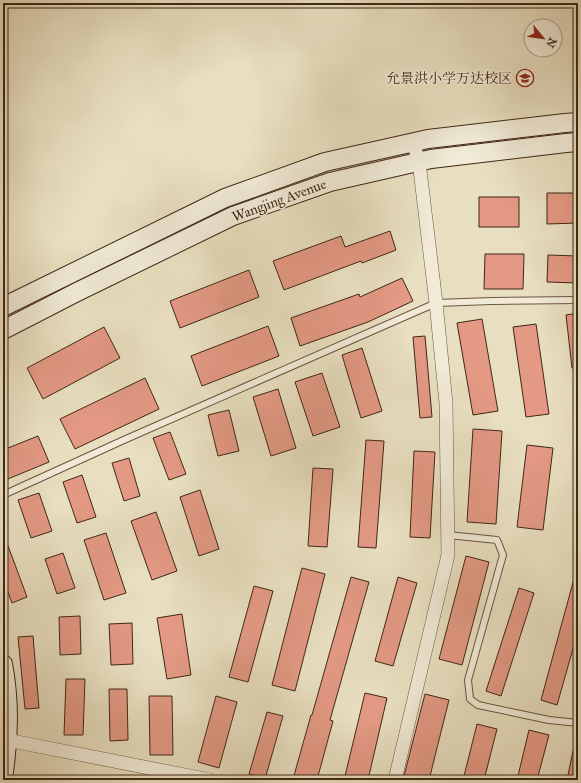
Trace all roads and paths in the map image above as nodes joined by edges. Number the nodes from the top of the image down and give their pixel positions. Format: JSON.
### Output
{"nodes":[{"id":1,"x":578,"y":122,"type":"edge"},
{"id":2,"x":413,"y":142,"type":"junction"},
{"id":3,"x":578,"y":142,"type":"edge"},
{"id":4,"x":419,"y":162,"type":"junction"},
{"id":5,"x":578,"y":300,"type":"edge"},
{"id":6,"x":436,"y":303,"type":"junction"},
{"id":7,"x":3,"y":307,"type":"edge"},
{"id":8,"x":3,"y":330,"type":"edge"},
{"id":9,"x":3,"y":495,"type":"edge"},
{"id":10,"x":448,"y":535,"type":"junction"},
{"id":11,"x":3,"y":664,"type":"edge"},
{"id":12,"x":578,"y":723,"type":"edge"},
{"id":13,"x":7,"y":740,"type":"junction"},
{"id":14,"x":3,"y":778,"type":"edge"},
{"id":15,"x":210,"y":780,"type":"edge"},
{"id":16,"x":395,"y":780,"type":"edge"}],
"edges":[{"from":1,"to":2,"type":"main road","name":"Wangjing Avenue"},
{"from":2,"to":4,"type":"street"},
{"from":2,"to":7,"type":"main road","name":"Wangjing Avenue"},
{"from":3,"to":4,"type":"main road","name":"Wangjing Avenue"},
{"from":4,"to":6,"type":"street"},
{"from":4,"to":8,"type":"main road","name":"Wangjing Avenue"},
{"from":5,"to":6,"type":"lane"},
{"from":6,"to":9,"type":"lane"},
{"from":6,"to":10,"type":"street"},
{"from":10,"to":12,"type":"lane"},
{"from":10,"to":16,"type":"street"},
{"from":11,"to":13,"type":"main road"},
{"from":13,"to":14,"type":"main road"},
{"from":13,"to":15,"type":"street"}]}
